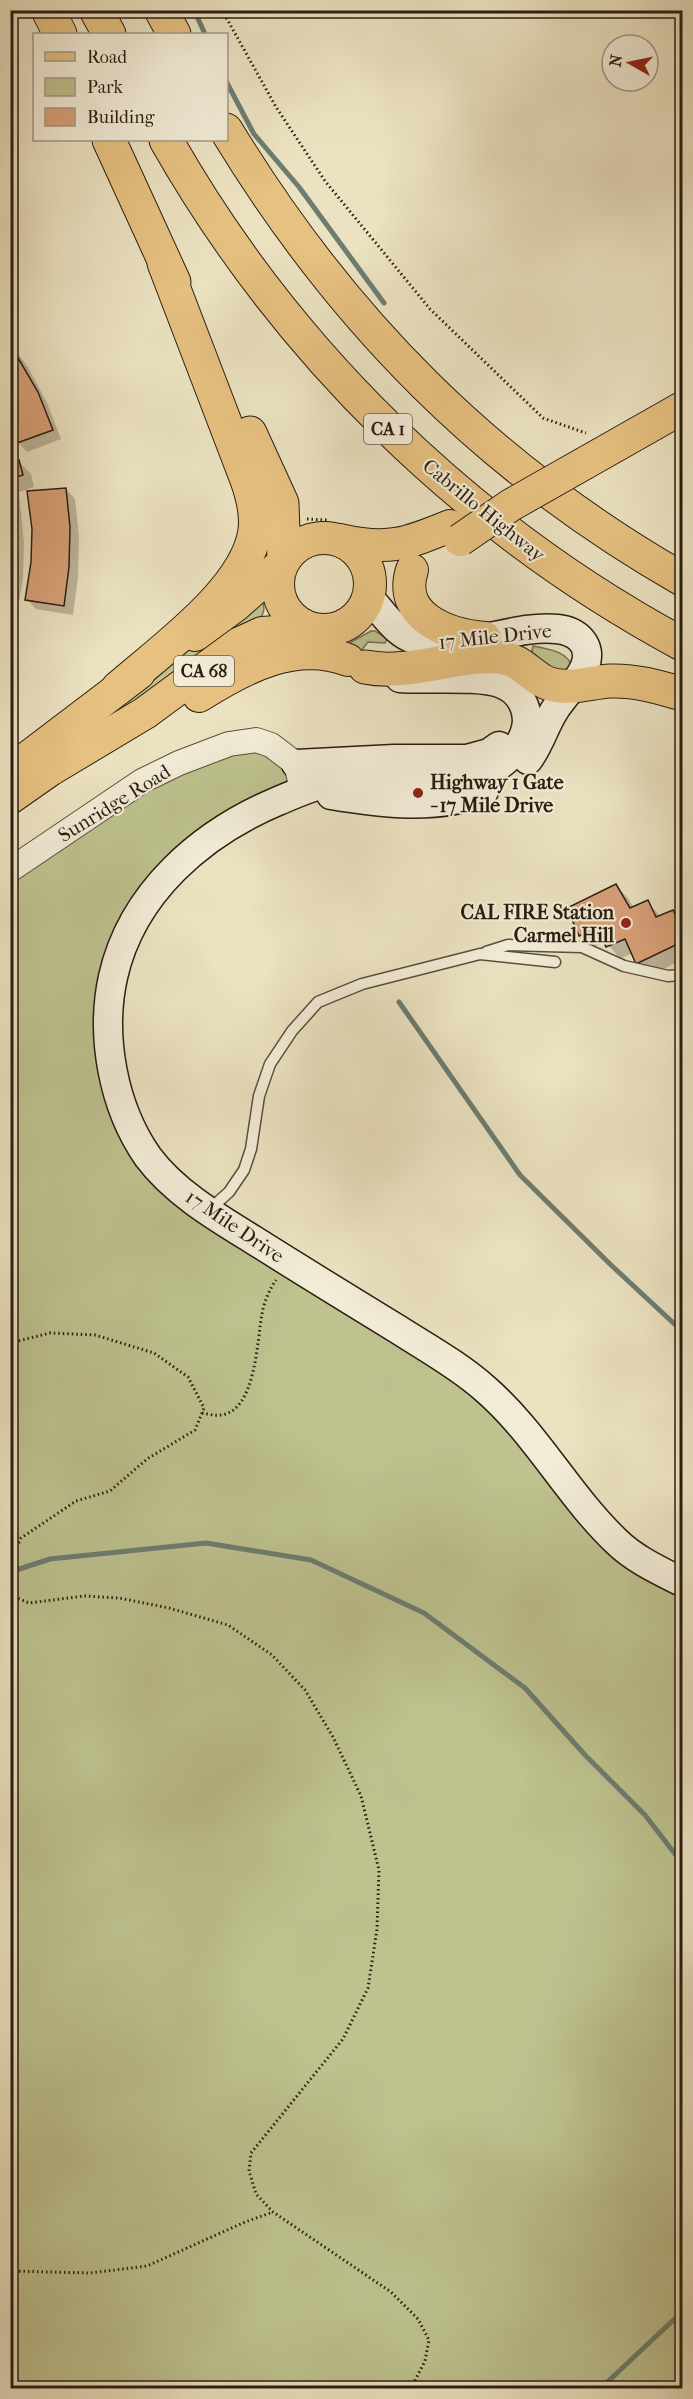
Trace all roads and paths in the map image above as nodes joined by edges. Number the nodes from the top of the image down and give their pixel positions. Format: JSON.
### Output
{"nodes":[{"id":1,"x":48,"y":10,"type":"edge"},
{"id":2,"x":96,"y":10,"type":"edge"},
{"id":3,"x":161,"y":10,"type":"edge"},
{"id":4,"x":222,"y":10,"type":"edge"},
{"id":5,"x":60,"y":33,"type":"edge"},
{"id":6,"x":108,"y":33,"type":"edge"},
{"id":7,"x":173,"y":33,"type":"edge"},
{"id":8,"x":228,"y":133,"type":"edge"},
{"id":9,"x":109,"y":141,"type":"edge"},
{"id":10,"x":167,"y":141,"type":"edge"},
{"id":11,"x":164,"y":263,"type":"junction"},
{"id":12,"x":682,"y":408,"type":"edge"},
{"id":13,"x":596,"y":457,"type":"junction"},
{"id":14,"x":455,"y":533,"type":"junction"},
{"id":15,"x":340,"y":540,"type":"junction"},
{"id":16,"x":283,"y":562,"type":"junction"},
{"id":17,"x":412,"y":570,"type":"junction"},
{"id":18,"x":682,"y":579,"type":"edge"},
{"id":19,"x":370,"y":595,"type":"junction"},
{"id":20,"x":309,"y":628,"type":"junction"},
{"id":21,"x":485,"y":638,"type":"junction"},
{"id":22,"x":682,"y":644,"type":"edge"},
{"id":23,"x":357,"y":663,"type":"junction"},
{"id":24,"x":572,"y":686,"type":"junction"},
{"id":25,"x":117,"y":688,"type":"junction"},
{"id":26,"x":682,"y":694,"type":"edge"},
{"id":27,"x":110,"y":735,"type":"junction"},
{"id":28,"x":10,"y":771,"type":"edge"},
{"id":29,"x":299,"y":777,"type":"junction"},
{"id":30,"x":10,"y":798,"type":"edge"},
{"id":31,"x":10,"y":870,"type":"edge"},
{"id":32,"x":480,"y":954,"type":"junction"},
{"id":33,"x":555,"y":962,"type":"dead end"},
{"id":34,"x":682,"y":975,"type":"edge"},
{"id":35,"x":208,"y":1212,"type":"junction"},
{"id":36,"x":288,"y":1262,"type":"junction"},
{"id":37,"x":10,"y":1343,"type":"edge"},
{"id":38,"x":202,"y":1413,"type":"junction"},
{"id":39,"x":11,"y":1561,"type":"edge"},
{"id":40,"x":682,"y":1582,"type":"edge"},
{"id":41,"x":10,"y":1595,"type":"edge"},
{"id":42,"x":273,"y":2212,"type":"junction"},
{"id":43,"x":10,"y":2271,"type":"edge"},
{"id":44,"x":411,"y":2388,"type":"edge"}],
"edges":[{"from":1,"to":5,"type":"highway"},
{"from":2,"to":6,"type":"highway"},
{"from":3,"to":7,"type":"highway"},
{"from":4,"to":13,"type":"path"},
{"from":8,"to":18,"type":"highway"},
{"from":9,"to":11,"type":"highway"},
{"from":10,"to":22,"type":"highway","name":"Cabrillo Highway","number":"CA 1"},
{"from":11,"to":16,"type":"highway"},
{"from":11,"to":25,"type":"highway"},
{"from":12,"to":13,"type":"main road","number":"CA 68"},
{"from":13,"to":14,"type":"main road","number":"CA 68","bridge":true},
{"from":14,"to":15,"type":"main road","number":"CA 68"},
{"from":14,"to":17,"type":"main road","number":"CA 68"},
{"from":15,"to":16,"type":"main road","number":"CA 68"},
{"from":15,"to":19,"type":"main road"},
{"from":16,"to":20,"type":"main road"},
{"from":16,"to":25,"type":"main road","number":"CA 68"},
{"from":17,"to":19,"type":"main road","number":"CA 68"},
{"from":17,"to":21,"type":"main road"},
{"from":19,"to":20,"type":"main road","number":"CA 68"},
{"from":19,"to":21,"type":"main road","name":"17 Mile Drive"},
{"from":20,"to":23,"type":"main road","name":"17 Mile Drive"},
{"from":20,"to":27,"type":"main road","number":"CA 68"},
{"from":21,"to":24,"type":"main road","name":"17 Mile Drive"},
{"from":23,"to":24,"type":"highway"},
{"from":23,"to":27,"type":"main road"},
{"from":23,"to":29,"type":"main road","name":"17 Mile Drive"},
{"from":24,"to":26,"type":"highway"},
{"from":24,"to":29,"type":"main road","name":"17 Mile Drive"},
{"from":25,"to":28,"type":"main road","number":"CA 68"},
{"from":27,"to":30,"type":"main road","number":"CA 68"},
{"from":29,"to":31,"type":"street","name":"Sunridge Road"},
{"from":29,"to":35,"type":"main road","name":"17 Mile Drive"},
{"from":32,"to":33,"type":"lane"},
{"from":32,"to":34,"type":"lane"},
{"from":32,"to":35,"type":"lane"},
{"from":35,"to":36,"type":"main road","name":"17 Mile Drive"},
{"from":36,"to":38,"type":"path"},
{"from":36,"to":40,"type":"main road","name":"17 Mile Drive"},
{"from":37,"to":38,"type":"path"},
{"from":38,"to":39,"type":"path"},
{"from":41,"to":42,"type":"path"},
{"from":42,"to":43,"type":"path"},
{"from":42,"to":44,"type":"path"}]}
